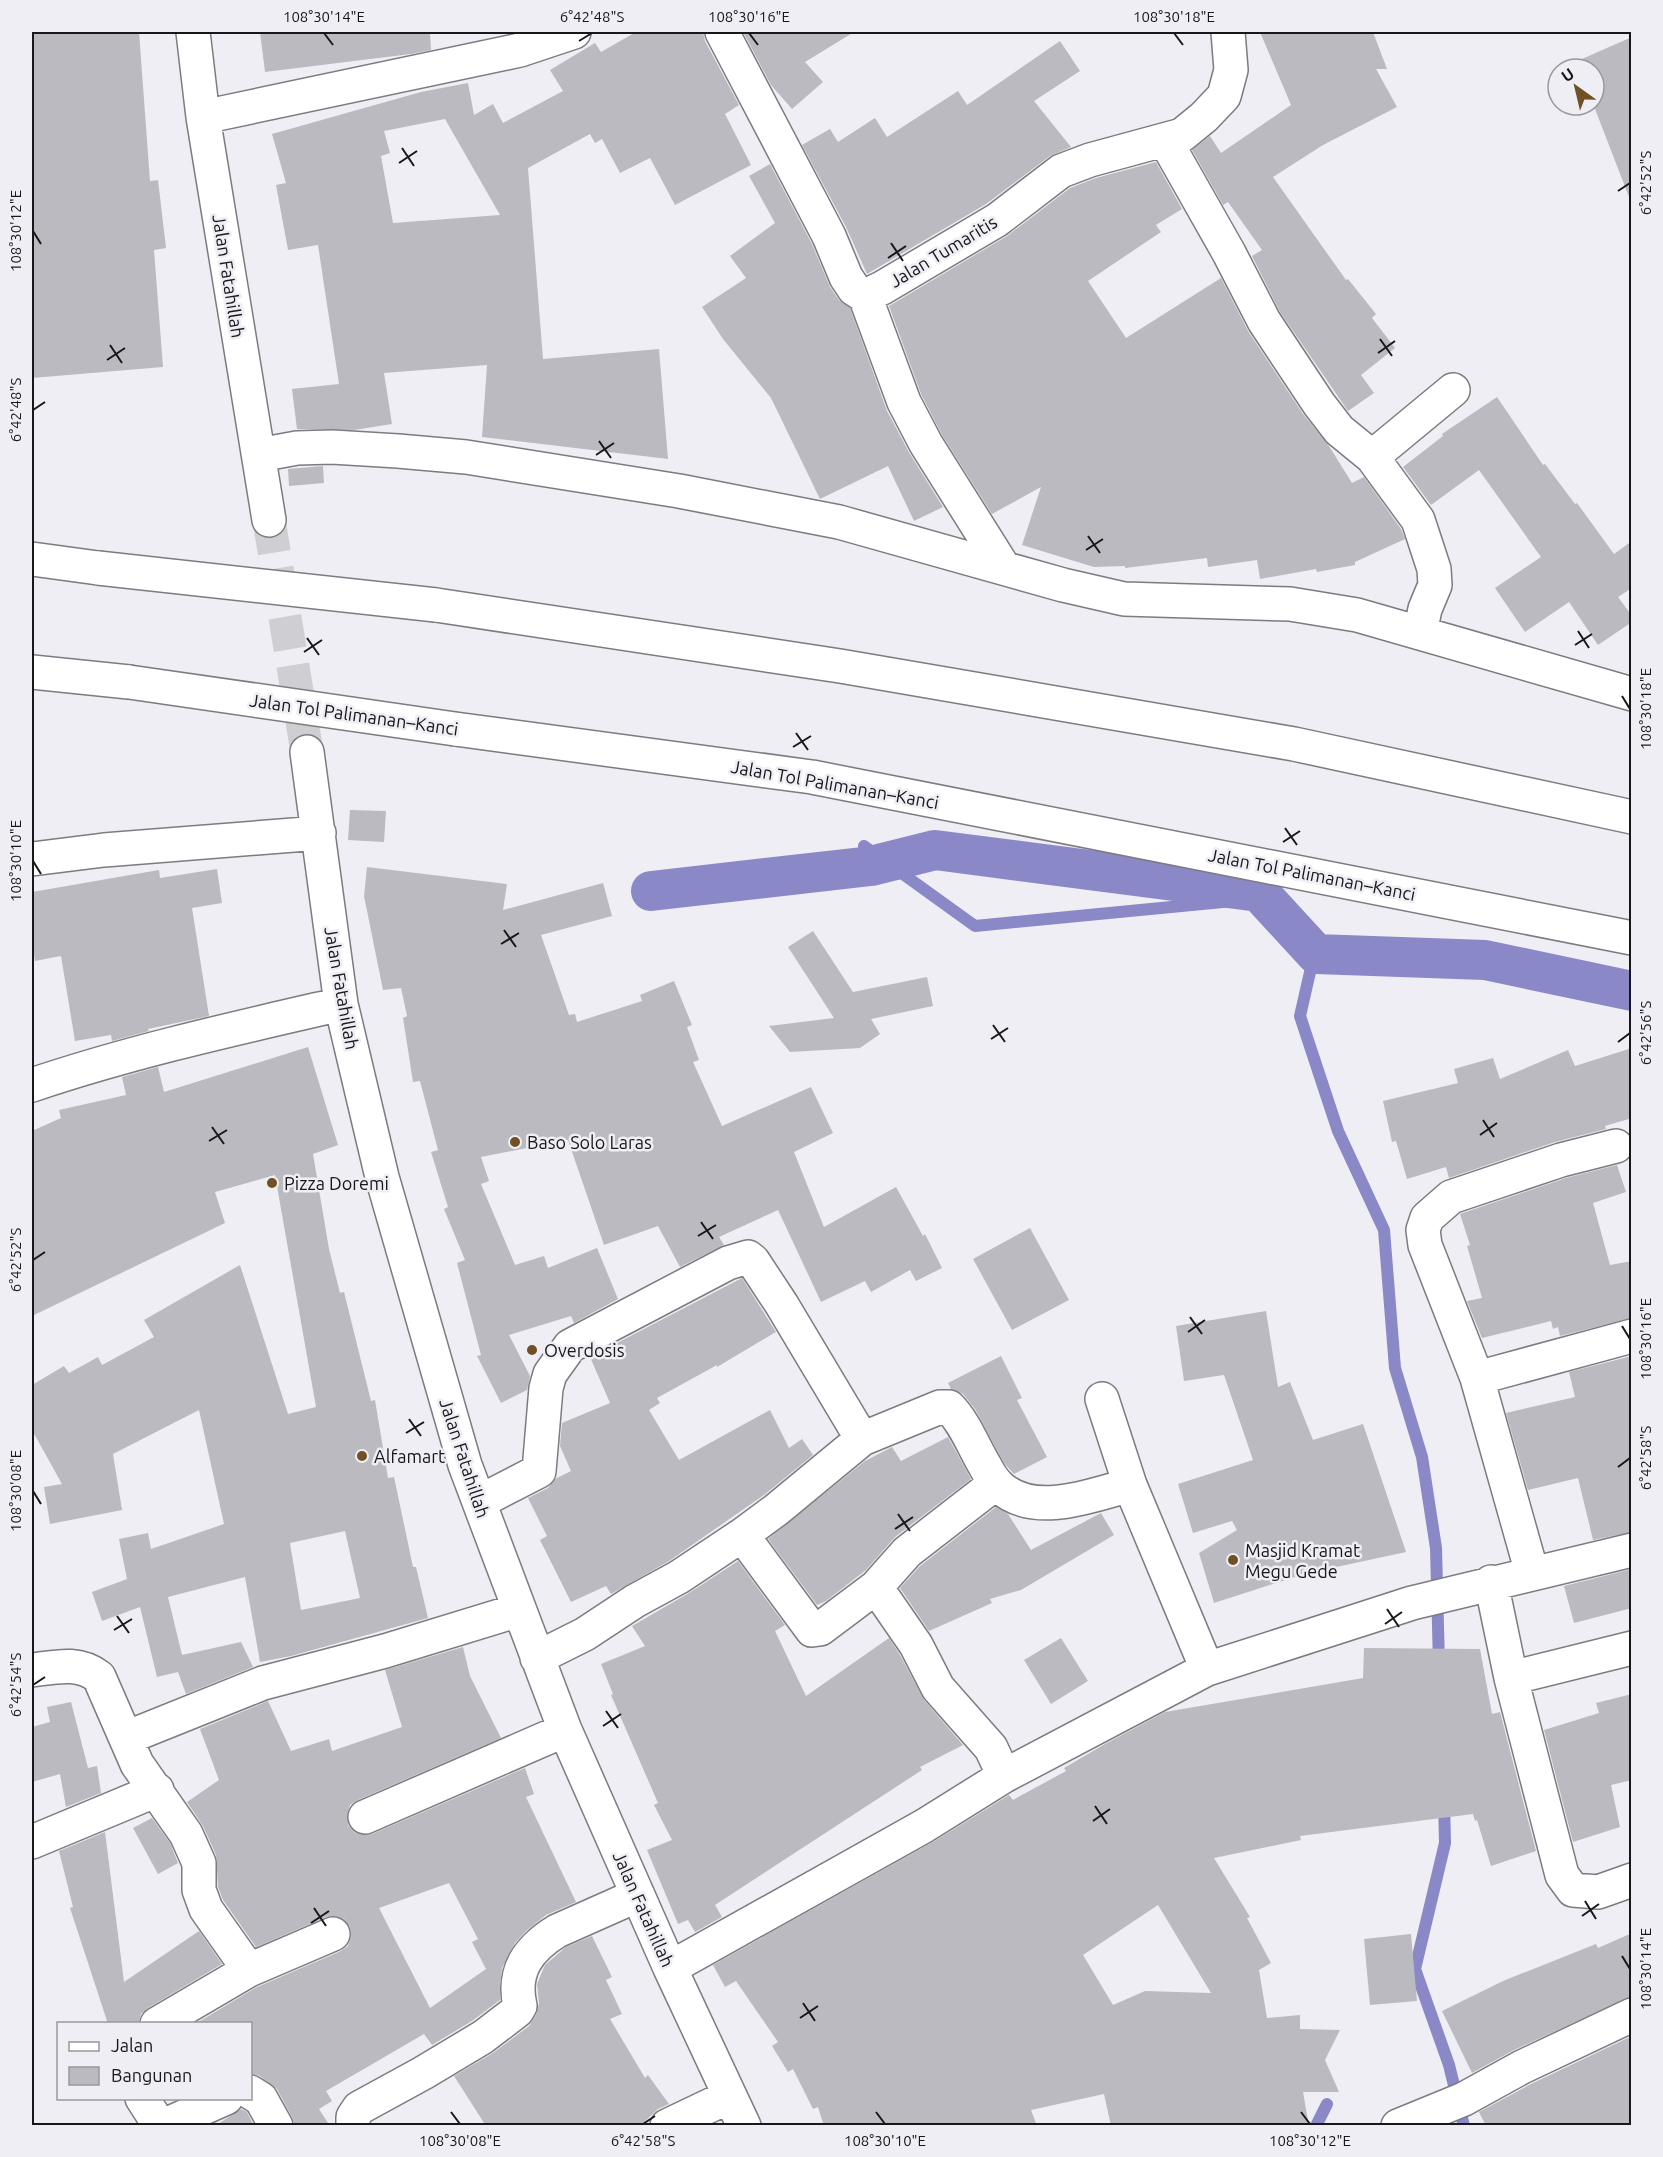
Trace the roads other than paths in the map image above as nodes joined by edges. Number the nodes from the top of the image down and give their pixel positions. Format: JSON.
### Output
{"nodes":[{"id":1,"x":193,"y":32,"type":"edge"},
{"id":2,"x":574,"y":32,"type":"edge"},
{"id":3,"x":722,"y":32,"type":"edge"},
{"id":4,"x":1228,"y":32,"type":"edge"},
{"id":5,"x":203,"y":117,"type":"junction"},
{"id":6,"x":1165,"y":140,"type":"junction"},
{"id":7,"x":865,"y":296,"type":"junction"},
{"id":8,"x":1453,"y":390,"type":"dead end"},
{"id":9,"x":259,"y":455,"type":"junction"},
{"id":10,"x":1372,"y":457,"type":"junction"},
{"id":11,"x":269,"y":520,"type":"tunnel mouth"},
{"id":12,"x":32,"y":559,"type":"edge"},
{"id":13,"x":1004,"y":568,"type":"junction"},
{"id":14,"x":1420,"y":633,"type":"junction"},
{"id":15,"x":32,"y":672,"type":"edge"},
{"id":16,"x":1632,"y":694,"type":"edge"},
{"id":17,"x":307,"y":752,"type":"tunnel mouth"},
{"id":18,"x":1632,"y":817,"type":"edge"},
{"id":19,"x":319,"y":833,"type":"junction"},
{"id":20,"x":32,"y":859,"type":"edge"},
{"id":21,"x":1632,"y":938,"type":"edge"},
{"id":22,"x":341,"y":1004,"type":"junction"},
{"id":23,"x":32,"y":1085,"type":"edge"},
{"id":24,"x":1616,"y":1146,"type":"dead end"},
{"id":25,"x":1632,"y":1336,"type":"edge"},
{"id":26,"x":1477,"y":1378,"type":"junction"},
{"id":27,"x":1102,"y":1400,"type":"dead end"},
{"id":28,"x":862,"y":1438,"type":"junction"},
{"id":29,"x":996,"y":1483,"type":"junction"},
{"id":30,"x":1130,"y":1485,"type":"junction"},
{"id":31,"x":479,"y":1503,"type":"junction"},
{"id":32,"x":741,"y":1535,"type":"junction"},
{"id":33,"x":1632,"y":1550,"type":"edge"},
{"id":34,"x":1532,"y":1574,"type":"junction"},
{"id":35,"x":1491,"y":1582,"type":"junction"},
{"id":36,"x":876,"y":1587,"type":"junction"},
{"id":37,"x":519,"y":1610,"type":"junction"},
{"id":38,"x":1632,"y":1648,"type":"edge"},
{"id":39,"x":537,"y":1658,"type":"junction"},
{"id":40,"x":1207,"y":1669,"type":"junction"},
{"id":41,"x":32,"y":1670,"type":"edge"},
{"id":42,"x":1510,"y":1678,"type":"junction"},
{"id":43,"x":565,"y":1730,"type":"junction"},
{"id":44,"x":126,"y":1738,"type":"junction"},
{"id":45,"x":1004,"y":1776,"type":"junction"},
{"id":46,"x":157,"y":1790,"type":"junction"},
{"id":47,"x":365,"y":1817,"type":"dead end"},
{"id":48,"x":32,"y":1842,"type":"edge"},
{"id":49,"x":1632,"y":1880,"type":"edge"},
{"id":50,"x":638,"y":1895,"type":"junction"},
{"id":51,"x":333,"y":1934,"type":"dead end"},
{"id":52,"x":670,"y":1968,"type":"junction"},
{"id":53,"x":249,"y":1970,"type":"junction"},
{"id":54,"x":1632,"y":2015,"type":"edge"},
{"id":55,"x":160,"y":2022,"type":"edge"},
{"id":56,"x":252,"y":2093,"type":"edge"},
{"id":57,"x":730,"y":2096,"type":"junction"},
{"id":58,"x":143,"y":2100,"type":"edge"},
{"id":59,"x":221,"y":2100,"type":"edge"},
{"id":60,"x":1410,"y":2121,"type":"edge"},
{"id":61,"x":161,"y":2126,"type":"edge"},
{"id":62,"x":276,"y":2126,"type":"edge"},
{"id":63,"x":353,"y":2126,"type":"edge"},
{"id":64,"x":667,"y":2126,"type":"edge"},
{"id":65,"x":744,"y":2126,"type":"edge"}],
"edges":[{"from":1,"to":5,"type":"main road","name":"Jalan Fatahillah"},
{"from":2,"to":5,"type":"main road"},
{"from":3,"to":7,"type":"main road"},
{"from":4,"to":6,"type":"main road","name":"Jalan Tumaritis"},
{"from":5,"to":9,"type":"main road","name":"Jalan Fatahillah"},
{"from":6,"to":7,"type":"main road","name":"Jalan Tumaritis"},
{"from":6,"to":10,"type":"main road"},
{"from":7,"to":13,"type":"main road"},
{"from":8,"to":10,"type":"main road"},
{"from":9,"to":11,"type":"main road","name":"Jalan Fatahillah"},
{"from":9,"to":13,"type":"main road"},
{"from":10,"to":14,"type":"main road"},
{"from":12,"to":18,"type":"main road","bridge":true},
{"from":13,"to":14,"type":"main road"},
{"from":14,"to":16,"type":"main road"},
{"from":15,"to":21,"type":"main road","name":"Jalan Tol Palimanan–Kanci","bridge":true},
{"from":17,"to":19,"type":"main road","name":"Jalan Fatahillah"},
{"from":19,"to":20,"type":"main road"},
{"from":19,"to":22,"type":"main road","name":"Jalan Fatahillah"},
{"from":22,"to":23,"type":"main road"},
{"from":22,"to":31,"type":"main road","name":"Jalan Fatahillah"},
{"from":24,"to":26,"type":"main road"},
{"from":25,"to":26,"type":"main road"},
{"from":26,"to":34,"type":"main road"},
{"from":27,"to":30,"type":"main road"},
{"from":28,"to":29,"type":"main road"},
{"from":28,"to":31,"type":"main road"},
{"from":28,"to":32,"type":"main road"},
{"from":29,"to":30,"type":"main road"},
{"from":29,"to":36,"type":"main road"},
{"from":30,"to":40,"type":"main road"},
{"from":31,"to":37,"type":"main road","name":"Jalan Fatahillah"},
{"from":32,"to":36,"type":"main road"},
{"from":32,"to":39,"type":"main road"},
{"from":33,"to":34,"type":"main road"},
{"from":34,"to":35,"type":"main road"},
{"from":35,"to":40,"type":"main road"},
{"from":35,"to":42,"type":"main road"},
{"from":36,"to":45,"type":"main road"},
{"from":37,"to":39,"type":"main road","name":"Jalan Fatahillah"},
{"from":37,"to":44,"type":"main road"},
{"from":38,"to":42,"type":"main road"},
{"from":39,"to":43,"type":"main road","name":"Jalan Fatahillah"},
{"from":40,"to":45,"type":"main road"},
{"from":41,"to":44,"type":"main road"},
{"from":42,"to":49,"type":"main road"},
{"from":43,"to":47,"type":"main road"},
{"from":43,"to":50,"type":"main road","name":"Jalan Fatahillah"},
{"from":44,"to":46,"type":"main road"},
{"from":45,"to":52,"type":"main road"},
{"from":46,"to":48,"type":"main road"},
{"from":46,"to":53,"type":"main road"},
{"from":50,"to":52,"type":"main road","name":"Jalan Fatahillah"},
{"from":50,"to":63,"type":"main road"},
{"from":51,"to":53,"type":"main road"},
{"from":52,"to":57,"type":"main road","name":"Jalan Fatahillah"},
{"from":53,"to":55,"type":"main road"},
{"from":54,"to":60,"type":"main road"},
{"from":56,"to":62,"type":"main road"},
{"from":57,"to":64,"type":"main road"},
{"from":57,"to":65,"type":"main road","name":"Jalan Fatahillah"},
{"from":58,"to":61,"type":"main road"},
{"from":59,"to":61,"type":"main road"}]}
